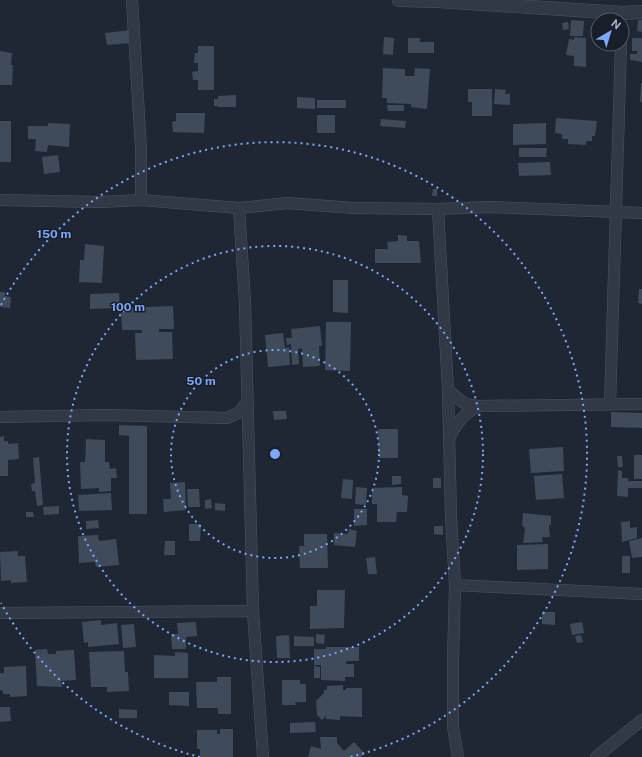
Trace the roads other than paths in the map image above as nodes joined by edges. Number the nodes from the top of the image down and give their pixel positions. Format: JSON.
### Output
{"nodes":[{"id":1,"x":132,"y":0,"type":"edge"},
{"id":2,"x":399,"y":0,"type":"edge"},
{"id":3,"x":438,"y":0,"type":"edge"},
{"id":4,"x":642,"y":12,"type":"edge"},
{"id":5,"x":590,"y":13,"type":"edge"},
{"id":6,"x":630,"y":14,"type":"edge"},
{"id":7,"x":621,"y":52,"type":"edge"},
{"id":8,"x":0,"y":200,"type":"edge"},
{"id":9,"x":141,"y":200,"type":"junction"},
{"id":10,"x":239,"y":208,"type":"junction"},
{"id":11,"x":438,"y":209,"type":"junction"},
{"id":12,"x":615,"y":212,"type":"junction"},
{"id":13,"x":642,"y":213,"type":"edge"},
{"id":14,"x":448,"y":390,"type":"junction"},
{"id":15,"x":248,"y":401,"type":"junction"},
{"id":16,"x":610,"y":404,"type":"junction"},
{"id":17,"x":642,"y":404,"type":"edge"},
{"id":18,"x":478,"y":406,"type":"junction"},
{"id":19,"x":0,"y":417,"type":"edge"},
{"id":20,"x":449,"y":439,"type":"junction"},
{"id":21,"x":455,"y":585,"type":"junction"},
{"id":22,"x":642,"y":594,"type":"edge"},
{"id":23,"x":253,"y":611,"type":"junction"},
{"id":24,"x":0,"y":612,"type":"edge"},
{"id":25,"x":642,"y":720,"type":"edge"},
{"id":26,"x":263,"y":757,"type":"edge"},
{"id":27,"x":458,"y":757,"type":"edge"},
{"id":28,"x":596,"y":757,"type":"edge"}],
"edges":[{"from":1,"to":9,"type":"street"},
{"from":2,"to":3,"type":"street"},
{"from":3,"to":5,"type":"street"},
{"from":4,"to":6,"type":"street"},
{"from":7,"to":12,"type":"street"},
{"from":8,"to":9,"type":"street"},
{"from":9,"to":10,"type":"street"},
{"from":10,"to":11,"type":"street"},
{"from":10,"to":15,"type":"street"},
{"from":11,"to":12,"type":"street"},
{"from":11,"to":14,"type":"street"},
{"from":12,"to":13,"type":"street"},
{"from":12,"to":16,"type":"street"},
{"from":14,"to":18,"type":"street"},
{"from":14,"to":20,"type":"street"},
{"from":15,"to":19,"type":"street"},
{"from":15,"to":23,"type":"street"},
{"from":16,"to":17,"type":"street"},
{"from":16,"to":18,"type":"street"},
{"from":18,"to":20,"type":"street"},
{"from":20,"to":21,"type":"street"},
{"from":21,"to":22,"type":"street"},
{"from":21,"to":27,"type":"street"},
{"from":23,"to":24,"type":"street"},
{"from":23,"to":26,"type":"street"},
{"from":25,"to":28,"type":"street"}]}
